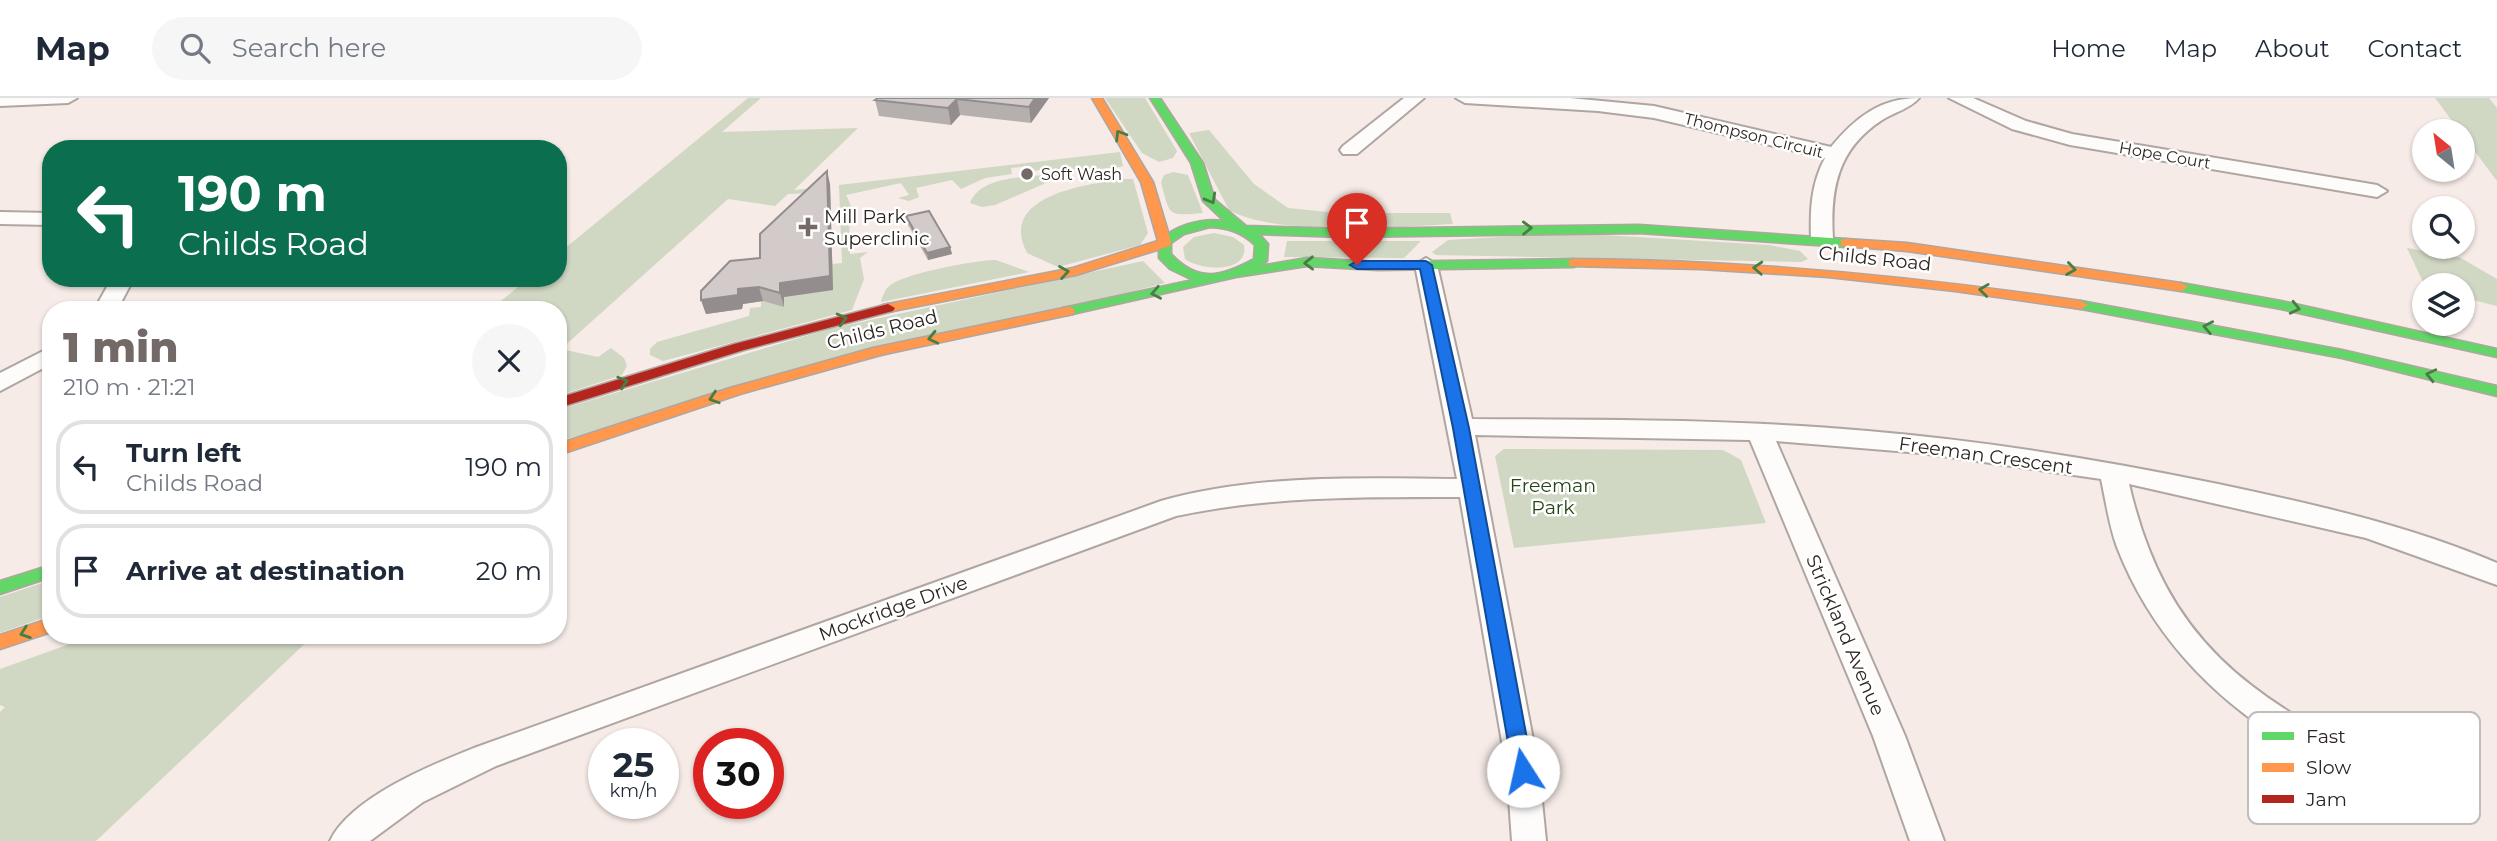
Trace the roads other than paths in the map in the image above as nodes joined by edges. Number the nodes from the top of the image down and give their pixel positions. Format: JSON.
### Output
{"nodes":[{"id":1,"x":68,"y":98,"type":"edge"},
{"id":2,"x":1097,"y":98,"type":"edge"},
{"id":3,"x":1155,"y":98,"type":"edge"},
{"id":4,"x":1415,"y":98,"type":"edge"},
{"id":5,"x":1465,"y":98,"type":"edge"},
{"id":6,"x":1910,"y":98,"type":"edge"},
{"id":7,"x":1958,"y":98,"type":"edge"},
{"id":8,"x":0,"y":100,"type":"edge"},
{"id":9,"x":1350,"y":150,"type":"dead end"},
{"id":10,"x":1834,"y":154,"type":"junction"},
{"id":11,"x":1197,"y":163,"type":"junction"},
{"id":12,"x":1141,"y":171,"type":"junction"},
{"id":13,"x":2377,"y":191,"type":"dead end"},
{"id":14,"x":0,"y":218,"type":"edge"},
{"id":15,"x":42,"y":219,"type":"edge"},
{"id":16,"x":1242,"y":228,"type":"junction"},
{"id":17,"x":1459,"y":230,"type":"junction"},
{"id":18,"x":1831,"y":240,"type":"junction"},
{"id":19,"x":1165,"y":242,"type":"junction"},
{"id":20,"x":1426,"y":265,"type":"junction"},
{"id":21,"x":1239,"y":274,"type":"junction"},
{"id":22,"x":1842,"y":275,"type":"junction"},
{"id":23,"x":1223,"y":278,"type":"junction"},
{"id":24,"x":2497,"y":353,"type":"edge"},
{"id":25,"x":42,"y":359,"type":"edge"},
{"id":26,"x":0,"y":383,"type":"edge"},
{"id":27,"x":2497,"y":391,"type":"edge"},
{"id":28,"x":567,"y":400,"type":"edge"},
{"id":29,"x":1461,"y":428,"type":"junction"},
{"id":30,"x":1759,"y":432,"type":"junction"},
{"id":31,"x":567,"y":447,"type":"edge"},
{"id":32,"x":2113,"y":474,"type":"junction"},
{"id":33,"x":1472,"y":488,"type":"junction"},
{"id":34,"x":42,"y":574,"type":"edge"},
{"id":35,"x":2497,"y":575,"type":"edge"},
{"id":36,"x":0,"y":588,"type":"edge"},
{"id":37,"x":42,"y":628,"type":"edge"},
{"id":38,"x":0,"y":642,"type":"edge"},
{"id":39,"x":2259,"y":712,"type":"edge"},
{"id":40,"x":347,"y":841,"type":"edge"},
{"id":41,"x":1529,"y":841,"type":"edge"},
{"id":42,"x":1927,"y":841,"type":"edge"}],
"edges":[{"from":1,"to":8,"type":"street"},
{"from":12,"to":2,"type":"main road","one_way":true},
{"from":3,"to":11,"type":"main road"},
{"from":4,"to":9,"type":"street"},
{"from":5,"to":10,"type":"street","name":"Thompson Circuit"},
{"from":6,"to":10,"type":"street"},
{"from":7,"to":13,"type":"street","name":"Hope Court"},
{"from":10,"to":18,"type":"street"},
{"from":11,"to":12,"type":"main road"},
{"from":11,"to":16,"type":"main road","one_way":true},
{"from":12,"to":19,"type":"main road"},
{"from":14,"to":15,"type":"street"},
{"from":16,"to":17,"type":"main road","name":"Childs Road"},
{"from":16,"to":19,"type":"main road","name":"Childs Road"},
{"from":16,"to":21,"type":"main road"},
{"from":17,"to":18,"type":"main road","name":"Childs Road","one_way":true},
{"from":17,"to":20,"type":"main road"},
{"from":18,"to":22,"type":"main road"},
{"from":18,"to":24,"type":"main road","name":"Childs Road","one_way":true},
{"from":19,"to":23,"type":"main road"},
{"from":28,"to":19,"type":"main road","name":"Childs Road","one_way":true},
{"from":20,"to":21,"type":"main road","name":"Childs Road","one_way":true},
{"from":22,"to":20,"type":"main road","name":"Childs Road","one_way":true},
{"from":20,"to":29,"type":"street"},
{"from":21,"to":23,"type":"main road","name":"Childs Road"},
{"from":27,"to":22,"type":"main road","name":"Childs Road","one_way":true},
{"from":23,"to":31,"type":"main road","name":"Childs Road","one_way":true},
{"from":25,"to":26,"type":"street"},
{"from":29,"to":30,"type":"street","name":"Freeman Crescent"},
{"from":29,"to":33,"type":"street"},
{"from":30,"to":32,"type":"street","name":"Freeman Crescent"},
{"from":30,"to":42,"type":"street","name":"Strickland Avenue"},
{"from":32,"to":35,"type":"street","name":"Freeman Crescent"},
{"from":32,"to":39,"type":"street"},
{"from":33,"to":40,"type":"street","name":"Mockridge Drive"},
{"from":33,"to":41,"type":"street"},
{"from":34,"to":36,"type":"main road"},
{"from":37,"to":38,"type":"main road","one_way":true}]}
